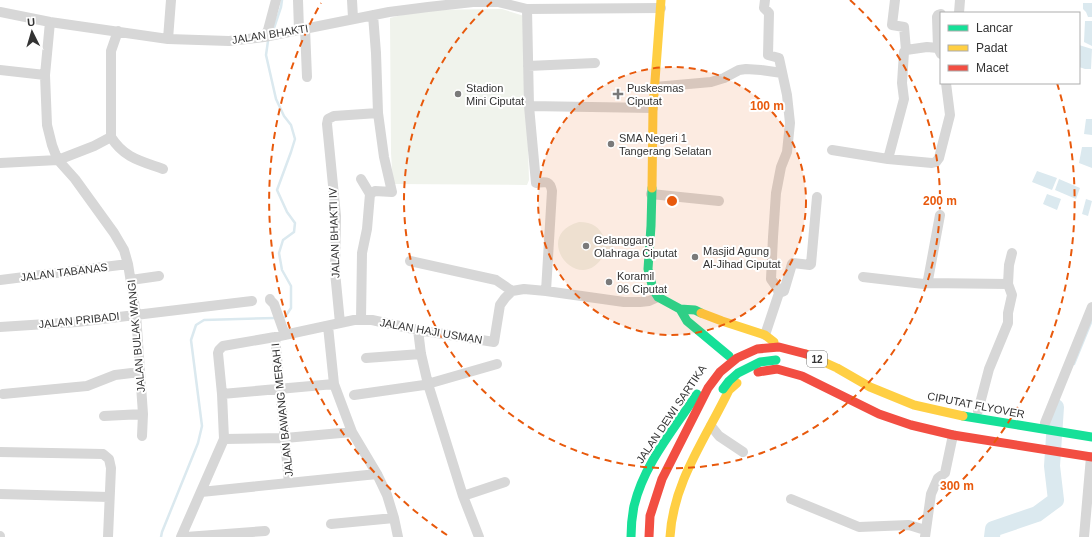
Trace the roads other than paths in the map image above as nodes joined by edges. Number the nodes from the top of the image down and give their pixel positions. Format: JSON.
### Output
{"nodes":[{"id":1,"x":171,"y":0,"type":"edge"},
{"id":2,"x":276,"y":0,"type":"edge"},
{"id":3,"x":298,"y":0,"type":"edge"},
{"id":4,"x":352,"y":0,"type":"edge"},
{"id":5,"x":765,"y":0,"type":"edge"},
{"id":6,"x":895,"y":0,"type":"edge"},
{"id":7,"x":960,"y":0,"type":"edge"},
{"id":8,"x":507,"y":2,"type":"edge"},
{"id":9,"x":661,"y":4,"type":"edge"},
{"id":10,"x":533,"y":6,"type":"edge"},
{"id":11,"x":0,"y":12,"type":"edge"},
{"id":12,"x":959,"y":12,"type":"edge"},
{"id":13,"x":373,"y":14,"type":"junction"},
{"id":14,"x":940,"y":14,"type":"edge"},
{"id":15,"x":353,"y":18,"type":"junction"},
{"id":16,"x":50,"y":22,"type":"junction"},
{"id":17,"x":302,"y":29,"type":"junction"},
{"id":18,"x":118,"y":32,"type":"junction"},
{"id":19,"x":264,"y":37,"type":"junction"},
{"id":20,"x":168,"y":39,"type":"junction"},
{"id":21,"x":906,"y":50,"type":"junction"},
{"id":22,"x":940,"y":51,"type":"edge"},
{"id":23,"x":595,"y":63,"type":"dead end"},
{"id":24,"x":528,"y":66,"type":"junction"},
{"id":25,"x":0,"y":70,"type":"edge"},
{"id":26,"x":782,"y":73,"type":"junction"},
{"id":27,"x":45,"y":74,"type":"junction"},
{"id":28,"x":307,"y":77,"type":"dead end"},
{"id":29,"x":946,"y":84,"type":"edge"},
{"id":30,"x":655,"y":87,"type":"junction"},
{"id":31,"x":529,"y":106,"type":"junction"},
{"id":32,"x":653,"y":108,"type":"junction"},
{"id":33,"x":378,"y":112,"type":"junction"},
{"id":34,"x":111,"y":137,"type":"junction"},
{"id":35,"x":832,"y":150,"type":"dead end"},
{"id":36,"x":888,"y":159,"type":"junction"},
{"id":37,"x":58,"y":160,"type":"junction"},
{"id":38,"x":0,"y":162,"type":"edge"},
{"id":39,"x":163,"y":169,"type":"dead end"},
{"id":40,"x":361,"y":178,"type":"dead end"},
{"id":41,"x":370,"y":194,"type":"junction"},
{"id":42,"x":651,"y":194,"type":"junction"},
{"id":43,"x":817,"y":197,"type":"dead end"},
{"id":44,"x":719,"y":201,"type":"dead end"},
{"id":45,"x":940,"y":215,"type":"dead end"},
{"id":46,"x":1012,"y":253,"type":"dead end"},
{"id":47,"x":410,"y":261,"type":"dead end"},
{"id":48,"x":128,"y":264,"type":"junction"},
{"id":49,"x":159,"y":276,"type":"dead end"},
{"id":50,"x":863,"y":277,"type":"dead end"},
{"id":51,"x":0,"y":280,"type":"edge"},
{"id":52,"x":131,"y":280,"type":"junction"},
{"id":53,"x":927,"y":283,"type":"junction"},
{"id":54,"x":1008,"y":284,"type":"junction"},
{"id":55,"x":512,"y":291,"type":"junction"},
{"id":56,"x":546,"y":291,"type":"junction"},
{"id":57,"x":779,"y":293,"type":"junction"},
{"id":58,"x":658,"y":297,"type":"junction"},
{"id":59,"x":270,"y":299,"type":"dead end"},
{"id":60,"x":252,"y":301,"type":"dead end"},
{"id":61,"x":1092,"y":307,"type":"edge"},
{"id":62,"x":680,"y":309,"type":"junction"},
{"id":63,"x":136,"y":314,"type":"junction"},
{"id":64,"x":361,"y":320,"type":"junction"},
{"id":65,"x":340,"y":323,"type":"junction"},
{"id":66,"x":328,"y":326,"type":"junction"},
{"id":67,"x":0,"y":327,"type":"edge"},
{"id":68,"x":418,"y":330,"type":"junction"},
{"id":69,"x":765,"y":335,"type":"junction"},
{"id":70,"x":280,"y":336,"type":"junction"},
{"id":71,"x":774,"y":342,"type":"junction"},
{"id":72,"x":421,"y":354,"type":"junction"},
{"id":73,"x":729,"y":356,"type":"junction"},
{"id":74,"x":366,"y":358,"type":"dead end"},
{"id":75,"x":786,"y":361,"type":"dead end"},
{"id":76,"x":497,"y":364,"type":"dead end"},
{"id":77,"x":140,"y":372,"type":"junction"},
{"id":78,"x":334,"y":384,"type":"junction"},
{"id":79,"x":428,"y":384,"type":"junction"},
{"id":80,"x":280,"y":389,"type":"junction"},
{"id":81,"x":3,"y":394,"type":"dead end"},
{"id":82,"x":222,"y":394,"type":"junction"},
{"id":83,"x":354,"y":395,"type":"dead end"},
{"id":84,"x":917,"y":397,"type":"junction"},
{"id":85,"x":949,"y":406,"type":"junction"},
{"id":86,"x":898,"y":411,"type":"dead end"},
{"id":87,"x":978,"y":411,"type":"junction"},
{"id":88,"x":142,"y":414,"type":"junction"},
{"id":89,"x":104,"y":416,"type":"dead end"},
{"id":90,"x":916,"y":419,"type":"junction"},
{"id":91,"x":1047,"y":423,"type":"junction"},
{"id":92,"x":711,"y":426,"type":"junction"},
{"id":93,"x":986,"y":431,"type":"dead end"},
{"id":94,"x":1092,"y":431,"type":"edge"},
{"id":95,"x":352,"y":432,"type":"junction"},
{"id":96,"x":948,"y":434,"type":"junction"},
{"id":97,"x":142,"y":436,"type":"dead end"},
{"id":98,"x":1092,"y":437,"type":"edge"},
{"id":99,"x":285,"y":438,"type":"junction"},
{"id":100,"x":224,"y":439,"type":"junction"},
{"id":101,"x":0,"y":452,"type":"edge"},
{"id":102,"x":742,"y":452,"type":"dead end"},
{"id":103,"x":1092,"y":455,"type":"edge"},
{"id":104,"x":654,"y":458,"type":"junction"},
{"id":105,"x":377,"y":474,"type":"junction"},
{"id":106,"x":685,"y":474,"type":"junction"},
{"id":107,"x":505,"y":482,"type":"dead end"},
{"id":108,"x":289,"y":483,"type":"junction"},
{"id":109,"x":673,"y":483,"type":"dead end"},
{"id":110,"x":201,"y":492,"type":"junction"},
{"id":111,"x":0,"y":494,"type":"edge"},
{"id":112,"x":463,"y":496,"type":"junction"},
{"id":113,"x":109,"y":497,"type":"junction"},
{"id":114,"x":791,"y":498,"type":"dead end"},
{"id":115,"x":633,"y":508,"type":"junction"},
{"id":116,"x":673,"y":511,"type":"junction"},
{"id":117,"x":394,"y":518,"type":"junction"},
{"id":118,"x":331,"y":524,"type":"dead end"},
{"id":119,"x":265,"y":531,"type":"dead end"},
{"id":120,"x":925,"y":534,"type":"edge"},
{"id":121,"x":108,"y":537,"type":"edge"},
{"id":122,"x":181,"y":537,"type":"edge"},
{"id":123,"x":186,"y":537,"type":"edge"},
{"id":124,"x":398,"y":537,"type":"edge"},
{"id":125,"x":479,"y":537,"type":"edge"},
{"id":126,"x":631,"y":537,"type":"edge"},
{"id":127,"x":649,"y":537,"type":"edge"},
{"id":128,"x":670,"y":537,"type":"edge"},
{"id":129,"x":1084,"y":537,"type":"edge"}],
"edges":[{"from":1,"to":20,"type":"street"},
{"from":2,"to":19,"type":"street"},
{"from":3,"to":17,"type":"street"},
{"from":4,"to":15,"type":"street"},
{"from":5,"to":26,"type":"street"},
{"from":6,"to":21,"type":"street"},
{"from":7,"to":12,"type":"street"},
{"from":8,"to":10,"type":"street","name":"JALAN BHAKTI"},
{"from":8,"to":13,"type":"street","name":"JALAN BHAKTI"},
{"from":9,"to":10,"type":"street","name":"JALAN BHAKTI"},
{"from":9,"to":30,"type":"main road"},
{"from":10,"to":24,"type":"street"},
{"from":11,"to":16,"type":"street","name":"JALAN BHAKTI"},
{"from":13,"to":15,"type":"street","name":"JALAN BHAKTI"},
{"from":13,"to":33,"type":"street"},
{"from":14,"to":22,"type":"street"},
{"from":15,"to":17,"type":"street","name":"JALAN BHAKTI"},
{"from":16,"to":18,"type":"street","name":"JALAN BHAKTI"},
{"from":16,"to":27,"type":"street","name":"JALAN BULAK WANGI"},
{"from":17,"to":19,"type":"street","name":"JALAN BHAKTI"},
{"from":17,"to":28,"type":"street"},
{"from":18,"to":20,"type":"street","name":"JALAN BHAKTI"},
{"from":18,"to":34,"type":"street"},
{"from":19,"to":20,"type":"street","name":"JALAN BHAKTI"},
{"from":21,"to":22,"type":"street"},
{"from":21,"to":36,"type":"street"},
{"from":23,"to":24,"type":"street"},
{"from":24,"to":31,"type":"street"},
{"from":25,"to":27,"type":"street"},
{"from":26,"to":30,"type":"street"},
{"from":26,"to":57,"type":"street"},
{"from":27,"to":37,"type":"street","name":"JALAN BULAK WANGI"},
{"from":29,"to":36,"type":"street"},
{"from":30,"to":32,"type":"main road"},
{"from":31,"to":32,"type":"street"},
{"from":31,"to":56,"type":"street"},
{"from":32,"to":42,"type":"main road"},
{"from":33,"to":41,"type":"street"},
{"from":33,"to":65,"type":"street","name":"JALAN BHAKTI IV"},
{"from":34,"to":37,"type":"street"},
{"from":34,"to":39,"type":"street"},
{"from":35,"to":36,"type":"street"},
{"from":37,"to":38,"type":"street"},
{"from":37,"to":48,"type":"street","name":"JALAN BULAK WANGI"},
{"from":40,"to":41,"type":"street"},
{"from":41,"to":64,"type":"street"},
{"from":42,"to":44,"type":"street"},
{"from":42,"to":58,"type":"main road"},
{"from":43,"to":57,"type":"street"},
{"from":45,"to":53,"type":"street"},
{"from":46,"to":54,"type":"street"},
{"from":47,"to":55,"type":"street"},
{"from":48,"to":51,"type":"street","name":"JALAN TABANAS"},
{"from":48,"to":52,"type":"street","name":"JALAN BULAK WANGI"},
{"from":49,"to":52,"type":"street"},
{"from":50,"to":53,"type":"street"},
{"from":52,"to":63,"type":"street","name":"JALAN BULAK WANGI"},
{"from":53,"to":54,"type":"street"},
{"from":54,"to":87,"type":"street"},
{"from":55,"to":56,"type":"street"},
{"from":55,"to":68,"type":"street","name":"JALAN HAJI USMAN"},
{"from":56,"to":58,"type":"street"},
{"from":57,"to":69,"type":"street"},
{"from":58,"to":62,"type":"main road"},
{"from":59,"to":70,"type":"street"},
{"from":60,"to":63,"type":"street","name":"JALAN PRIBADI"},
{"from":61,"to":91,"type":"street"},
{"from":62,"to":69,"type":"main road"},
{"from":62,"to":73,"type":"main road"},
{"from":63,"to":67,"type":"street","name":"JALAN PRIBADI"},
{"from":63,"to":77,"type":"street","name":"JALAN BULAK WANGI"},
{"from":64,"to":65,"type":"street","name":"JALAN HAJI USMAN"},
{"from":64,"to":68,"type":"street","name":"JALAN HAJI USMAN"},
{"from":65,"to":66,"type":"street","name":"JALAN HAJI USMAN"},
{"from":66,"to":70,"type":"street","name":"JALAN HAJI USMAN"},
{"from":66,"to":78,"type":"street"},
{"from":68,"to":72,"type":"street"},
{"from":69,"to":71,"type":"main road"},
{"from":70,"to":80,"type":"street","name":"JALAN BAWANG MERAH I"},
{"from":70,"to":82,"type":"street","name":"JALAN HAJI USMAN"},
{"from":71,"to":73,"type":"main road","name":"JALAN DEWI SARTIKA"},
{"from":71,"to":84,"type":"main road"},
{"from":72,"to":74,"type":"street"},
{"from":72,"to":79,"type":"street"},
{"from":73,"to":104,"type":"main road","name":"JALAN DEWI SARTIKA"},
{"from":75,"to":109,"type":"main road","bridge":true},
{"from":76,"to":79,"type":"street"},
{"from":77,"to":81,"type":"street"},
{"from":77,"to":88,"type":"street","name":"JALAN BULAK WANGI"},
{"from":78,"to":80,"type":"street"},
{"from":78,"to":95,"type":"street"},
{"from":79,"to":83,"type":"street"},
{"from":79,"to":112,"type":"street"},
{"from":80,"to":82,"type":"street"},
{"from":80,"to":99,"type":"street","name":"JALAN BAWANG MERAH I"},
{"from":82,"to":100,"type":"street"},
{"from":84,"to":85,"type":"main road"},
{"from":84,"to":90,"type":"main road"},
{"from":85,"to":87,"type":"main road"},
{"from":85,"to":96,"type":"main road"},
{"from":86,"to":90,"type":"main road"},
{"from":87,"to":91,"type":"main road"},
{"from":88,"to":89,"type":"street"},
{"from":88,"to":97,"type":"street","name":"JALAN BULAK WANGI"},
{"from":90,"to":92,"type":"main road"},
{"from":90,"to":96,"type":"main road"},
{"from":91,"to":94,"type":"main road"},
{"from":92,"to":102,"type":"street"},
{"from":92,"to":106,"type":"main road"},
{"from":93,"to":103,"type":"main road"},
{"from":95,"to":99,"type":"street"},
{"from":95,"to":105,"type":"street"},
{"from":96,"to":103,"type":"main road"},
{"from":96,"to":120,"type":"street"},
{"from":98,"to":127,"type":"main road","name":"CIPUTAT FLYOVER","number":"12","bridge":true},
{"from":99,"to":100,"type":"street"},
{"from":99,"to":108,"type":"street","name":"JALAN BAWANG MERAH I"},
{"from":100,"to":110,"type":"street"},
{"from":101,"to":113,"type":"street"},
{"from":103,"to":129,"type":"street"},
{"from":104,"to":106,"type":"main road"},
{"from":104,"to":115,"type":"main road","name":"JALAN DEWI SARTIKA"},
{"from":105,"to":108,"type":"street"},
{"from":105,"to":117,"type":"street"},
{"from":106,"to":116,"type":"main road"},
{"from":107,"to":112,"type":"street"},
{"from":108,"to":110,"type":"street"},
{"from":110,"to":122,"type":"street"},
{"from":111,"to":113,"type":"street"},
{"from":112,"to":125,"type":"street"},
{"from":113,"to":121,"type":"street"},
{"from":114,"to":120,"type":"street"},
{"from":115,"to":116,"type":"main road"},
{"from":115,"to":126,"type":"main road","name":"JALAN DEWI SARTIKA"},
{"from":116,"to":128,"type":"main road"},
{"from":117,"to":118,"type":"street"},
{"from":117,"to":124,"type":"street"},
{"from":119,"to":123,"type":"street"}]}
